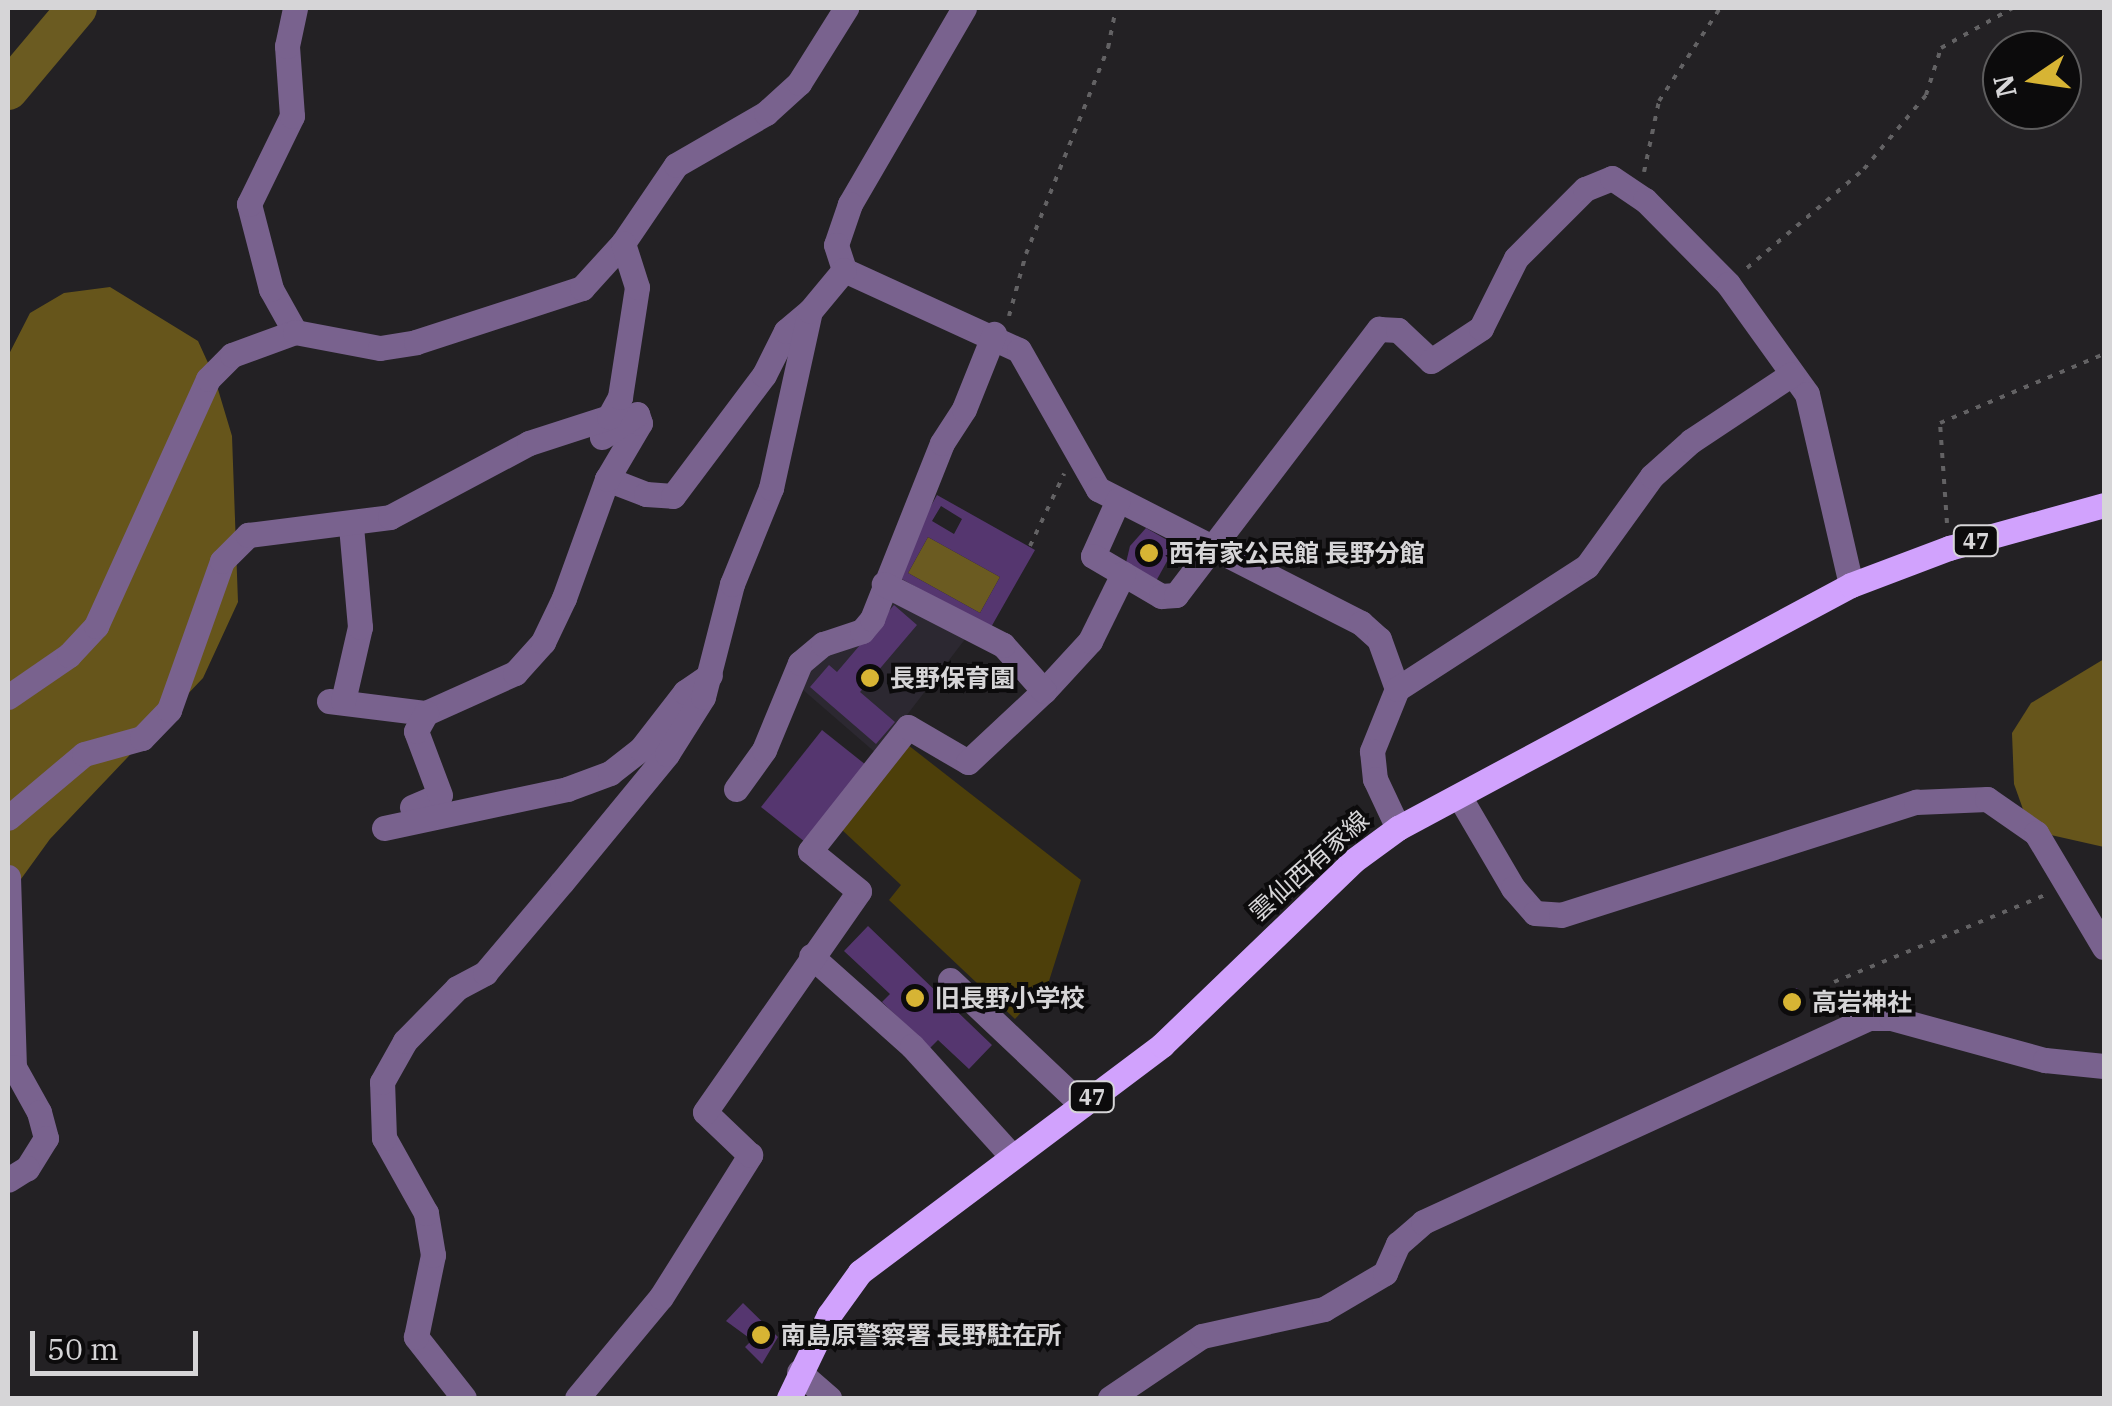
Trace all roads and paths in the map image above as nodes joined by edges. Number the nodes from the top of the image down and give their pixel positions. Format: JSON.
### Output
{"nodes":[{"id":1,"x":295,"y":8,"type":"edge"},
{"id":2,"x":846,"y":8,"type":"edge"},
{"id":3,"x":964,"y":8,"type":"edge"},
{"id":4,"x":1116,"y":8,"type":"edge"},
{"id":5,"x":1720,"y":8,"type":"edge"},
{"id":6,"x":2013,"y":8,"type":"edge"},
{"id":7,"x":1645,"y":200,"type":"junction"},
{"id":8,"x":623,"y":243,"type":"junction"},
{"id":9,"x":844,"y":270,"type":"junction"},
{"id":10,"x":1728,"y":284,"type":"junction"},
{"id":11,"x":810,"y":311,"type":"junction"},
{"id":12,"x":295,"y":332,"type":"junction"},
{"id":13,"x":998,"y":337,"type":"junction"},
{"id":14,"x":2104,"y":354,"type":"edge"},
{"id":15,"x":1792,"y":374,"type":"junction"},
{"id":16,"x":578,"y":431,"type":"junction"},
{"id":17,"x":1074,"y":452,"type":"junction"},
{"id":18,"x":607,"y":479,"type":"junction"},
{"id":19,"x":1118,"y":500,"type":"junction"},
{"id":20,"x":2104,"y":505,"type":"edge"},
{"id":21,"x":351,"y":526,"type":"junction"},
{"id":22,"x":1030,"y":546,"type":"dead end"},
{"id":23,"x":1209,"y":548,"type":"junction"},
{"id":24,"x":1949,"y":548,"type":"junction"},
{"id":25,"x":1124,"y":574,"type":"junction"},
{"id":26,"x":884,"y":584,"type":"junction"},
{"id":27,"x":1851,"y":586,"type":"junction"},
{"id":28,"x":710,"y":676,"type":"junction"},
{"id":29,"x":1396,"y":690,"type":"junction"},
{"id":30,"x":1044,"y":691,"type":"junction"},
{"id":31,"x":8,"y":696,"type":"edge"},
{"id":32,"x":426,"y":713,"type":"junction"},
{"id":33,"x":736,"y":789,"type":"dead end"},
{"id":34,"x":1459,"y":796,"type":"junction"},
{"id":35,"x":8,"y":818,"type":"edge"},
{"id":36,"x":1398,"y":828,"type":"junction"},
{"id":37,"x":8,"y":877,"type":"edge"},
{"id":38,"x":2068,"y":885,"type":"junction"},
{"id":39,"x":2104,"y":947,"type":"edge"},
{"id":40,"x":812,"y":956,"type":"junction"},
{"id":41,"x":950,"y":980,"type":"dead end"},
{"id":42,"x":1834,"y":982,"type":"dead end"},
{"id":43,"x":2104,"y":1066,"type":"edge"},
{"id":44,"x":1082,"y":1105,"type":"junction"},
{"id":45,"x":1011,"y":1156,"type":"junction"},
{"id":46,"x":8,"y":1180,"type":"edge"},
{"id":47,"x":800,"y":1372,"type":"junction"},
{"id":48,"x":464,"y":1398,"type":"edge"},
{"id":49,"x":577,"y":1398,"type":"edge"},
{"id":50,"x":789,"y":1398,"type":"edge"},
{"id":51,"x":829,"y":1398,"type":"edge"},
{"id":52,"x":1110,"y":1398,"type":"edge"}],
"edges":[{"from":1,"to":12,"type":"street"},
{"from":2,"to":8,"type":"street"},
{"from":3,"to":9,"type":"street"},
{"from":4,"to":13,"type":"path"},
{"from":5,"to":7,"type":"path"},
{"from":6,"to":10,"type":"path"},
{"from":7,"to":10,"type":"street"},
{"from":7,"to":23,"type":"street"},
{"from":8,"to":12,"type":"street"},
{"from":8,"to":16,"type":"street"},
{"from":9,"to":11,"type":"street"},
{"from":9,"to":13,"type":"street"},
{"from":10,"to":15,"type":"street"},
{"from":11,"to":18,"type":"street"},
{"from":11,"to":28,"type":"street"},
{"from":12,"to":31,"type":"street"},
{"from":13,"to":17,"type":"street"},
{"from":13,"to":26,"type":"street"},
{"from":14,"to":24,"type":"path"},
{"from":15,"to":27,"type":"street"},
{"from":15,"to":29,"type":"street"},
{"from":16,"to":18,"type":"street"},
{"from":16,"to":21,"type":"street"},
{"from":17,"to":19,"type":"street"},
{"from":17,"to":22,"type":"path"},
{"from":18,"to":32,"type":"street"},
{"from":19,"to":23,"type":"street"},
{"from":19,"to":25,"type":"street"},
{"from":20,"to":24,"type":"main road","name":"雲仙西有家線","number":"47"},
{"from":21,"to":32,"type":"street"},
{"from":21,"to":35,"type":"street"},
{"from":23,"to":25,"type":"street"},
{"from":23,"to":29,"type":"street"},
{"from":24,"to":27,"type":"main road","name":"雲仙西有家線","number":"47"},
{"from":25,"to":30,"type":"street"},
{"from":26,"to":30,"type":"street"},
{"from":26,"to":33,"type":"street"},
{"from":27,"to":34,"type":"main road","name":"雲仙西有家線","number":"47"},
{"from":28,"to":32,"type":"street"},
{"from":28,"to":48,"type":"street"},
{"from":29,"to":36,"type":"street"},
{"from":30,"to":40,"type":"street"},
{"from":34,"to":36,"type":"main road","name":"雲仙西有家線","number":"47"},
{"from":34,"to":38,"type":"street"},
{"from":36,"to":44,"type":"main road","name":"雲仙西有家線","number":"47"},
{"from":37,"to":46,"type":"street"},
{"from":38,"to":39,"type":"street"},
{"from":38,"to":42,"type":"path"},
{"from":40,"to":45,"type":"street"},
{"from":40,"to":49,"type":"street"},
{"from":41,"to":44,"type":"street"},
{"from":43,"to":52,"type":"street"},
{"from":44,"to":45,"type":"main road","name":"雲仙西有家線","number":"47"},
{"from":45,"to":47,"type":"main road","name":"雲仙西有家線","number":"47"},
{"from":47,"to":50,"type":"main road","name":"雲仙西有家線","number":"47"},
{"from":47,"to":51,"type":"street"}]}
